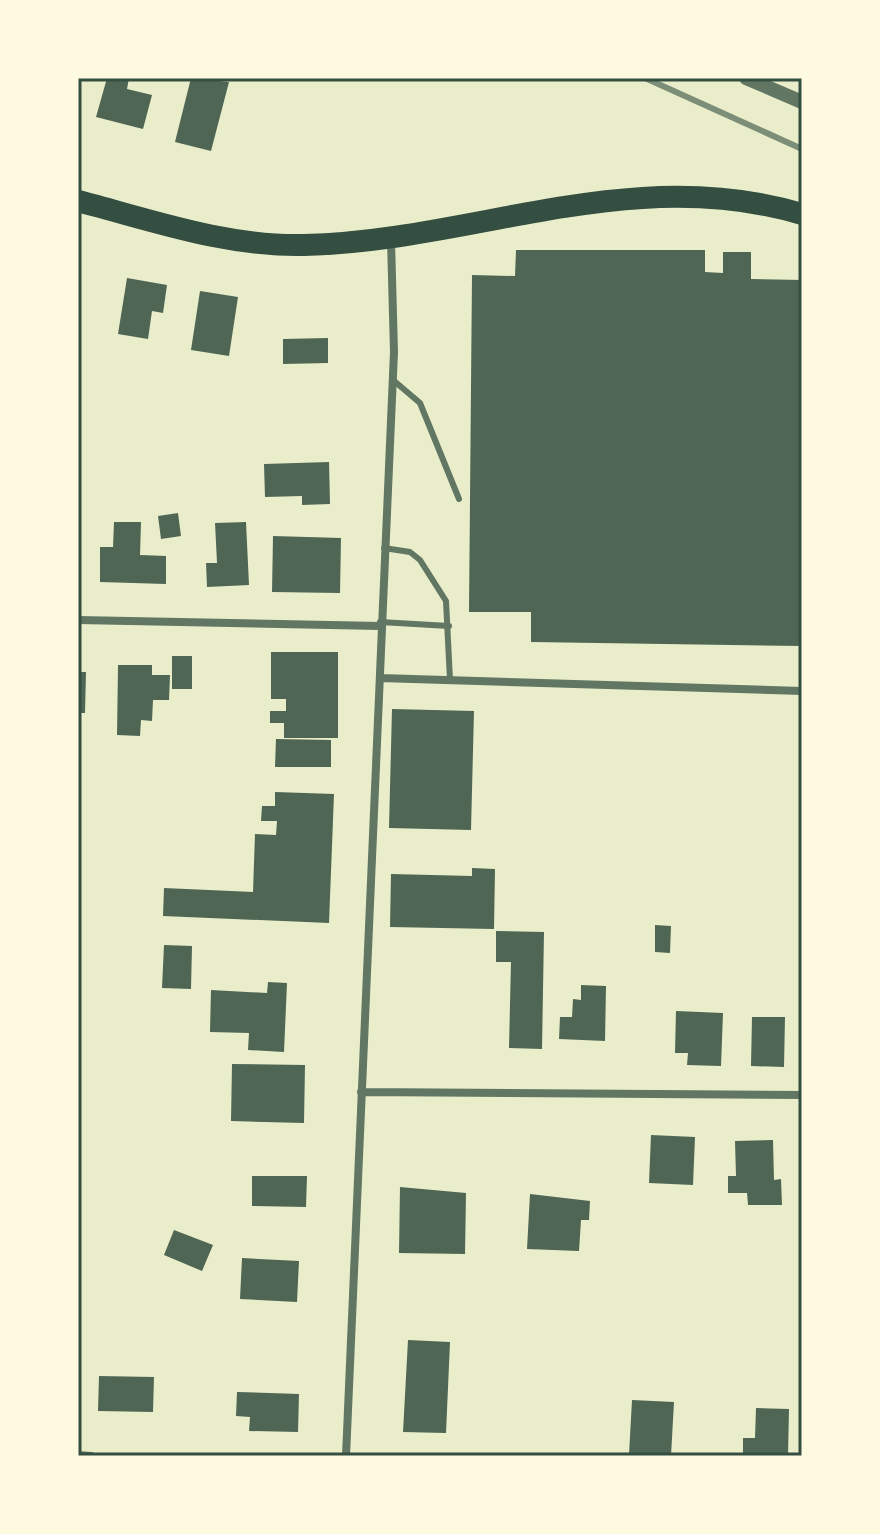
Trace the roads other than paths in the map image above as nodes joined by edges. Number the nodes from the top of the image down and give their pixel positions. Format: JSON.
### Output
{"nodes":[{"id":1,"x":746,"y":78,"type":"edge"},
{"id":2,"x":802,"y":102,"type":"edge"},
{"id":3,"x":78,"y":201,"type":"edge"},
{"id":4,"x":802,"y":214,"type":"edge"},
{"id":5,"x":391,"y":235,"type":"junction"},
{"id":6,"x":393,"y":380,"type":"junction"},
{"id":7,"x":459,"y":499,"type":"dead end"},
{"id":8,"x":384,"y":548,"type":"junction"},
{"id":9,"x":78,"y":620,"type":"edge"},
{"id":10,"x":380,"y":624,"type":"junction"},
{"id":11,"x":449,"y":626,"type":"junction"},
{"id":12,"x":380,"y":678,"type":"junction"},
{"id":13,"x":450,"y":680,"type":"junction"},
{"id":14,"x":802,"y":691,"type":"edge"},
{"id":15,"x":361,"y":1092,"type":"junction"},
{"id":16,"x":802,"y":1095,"type":"edge"},
{"id":17,"x":78,"y":1455,"type":"edge"},
{"id":18,"x":91,"y":1456,"type":"edge"},
{"id":19,"x":346,"y":1456,"type":"edge"}],
"edges":[{"from":1,"to":2,"type":"street"},
{"from":3,"to":5,"type":"highway"},
{"from":4,"to":5,"type":"highway"},
{"from":5,"to":6,"type":"street"},
{"from":6,"to":7,"type":"lane"},
{"from":6,"to":8,"type":"street"},
{"from":8,"to":10,"type":"street"},
{"from":8,"to":11,"type":"lane"},
{"from":9,"to":10,"type":"street"},
{"from":10,"to":11,"type":"lane"},
{"from":10,"to":12,"type":"street"},
{"from":11,"to":13,"type":"lane"},
{"from":12,"to":13,"type":"street"},
{"from":12,"to":15,"type":"street"},
{"from":13,"to":14,"type":"street"},
{"from":15,"to":16,"type":"street"},
{"from":15,"to":19,"type":"street"},
{"from":17,"to":18,"type":"street"}]}
